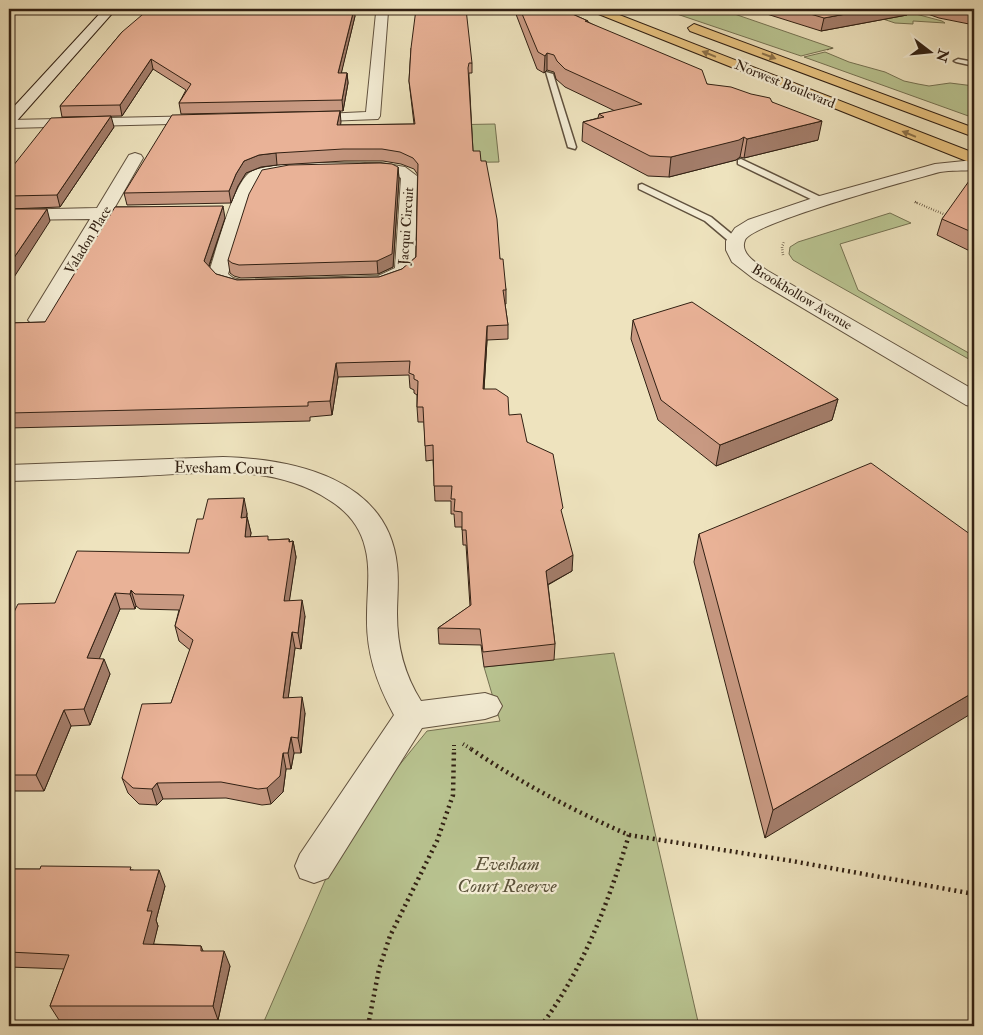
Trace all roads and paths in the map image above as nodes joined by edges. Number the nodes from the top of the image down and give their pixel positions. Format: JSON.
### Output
{"nodes":[{"id":1,"x":110,"y":9,"type":"edge"},
{"id":2,"x":383,"y":9,"type":"edge"},
{"id":3,"x":595,"y":9,"type":"edge"},
{"id":4,"x":306,"y":13,"type":"edge"},
{"id":5,"x":680,"y":22,"type":"dead end"},
{"id":6,"x":958,"y":61,"type":"dead end"},
{"id":7,"x":974,"y":64,"type":"edge"},
{"id":8,"x":549,"y":74,"type":"edge"},
{"id":9,"x":287,"y":119,"type":"edge"},
{"id":10,"x":217,"y":120,"type":"edge"},
{"id":11,"x":9,"y":122,"type":"edge"},
{"id":12,"x":974,"y":133,"type":"edge"},
{"id":13,"x":974,"y":145,"type":"edge"},
{"id":14,"x":572,"y":147,"type":"dead end"},
{"id":15,"x":135,"y":158,"type":"dead end"},
{"id":16,"x":951,"y":158,"type":"junction"},
{"id":17,"x":974,"y":160,"type":"edge"},
{"id":18,"x":741,"y":162,"type":"edge"},
{"id":19,"x":974,"y":165,"type":"edge"},
{"id":20,"x":642,"y":187,"type":"dead end"},
{"id":21,"x":910,"y":200,"type":"dead end"},
{"id":22,"x":822,"y":201,"type":"junction"},
{"id":23,"x":220,"y":210,"type":"edge"},
{"id":24,"x":240,"y":210,"type":"junction"},
{"id":25,"x":162,"y":212,"type":"edge"},
{"id":26,"x":104,"y":213,"type":"junction"},
{"id":27,"x":9,"y":215,"type":"edge"},
{"id":28,"x":949,"y":216,"type":"edge"},
{"id":29,"x":735,"y":241,"type":"junction"},
{"id":30,"x":39,"y":320,"type":"edge"},
{"id":31,"x":974,"y":400,"type":"edge"},
{"id":32,"x":9,"y":473,"type":"edge"},
{"id":33,"x":485,"y":706,"type":"dead end"},
{"id":34,"x":412,"y":716,"type":"junction"},
{"id":35,"x":630,"y":835,"type":"junction"},
{"id":36,"x":314,"y":866,"type":"dead end"},
{"id":37,"x":974,"y":894,"type":"edge"},
{"id":38,"x":368,"y":1026,"type":"edge"},
{"id":39,"x":541,"y":1026,"type":"edge"}],
"edges":[{"from":1,"to":11,"type":"street"},
{"from":2,"to":4,"type":"street"},
{"from":2,"to":9,"type":"street"},
{"from":16,"to":3,"type":"main road","name":"Norwest Boulevard","one_way":true},
{"from":5,"to":12,"type":"main road","name":"Norwest Boulevard","one_way":true},
{"from":6,"to":7,"type":"lane"},
{"from":8,"to":14,"type":"lane"},
{"from":10,"to":11,"type":"street"},
{"from":13,"to":16,"type":"street"},
{"from":15,"to":26,"type":"street","name":"Valadon Place"},
{"from":16,"to":17,"type":"main road","name":"Norwest Boulevard"},
{"from":16,"to":19,"type":"street"},
{"from":16,"to":22,"type":"street"},
{"from":18,"to":22,"type":"lane"},
{"from":20,"to":29,"type":"lane"},
{"from":21,"to":28,"type":"path"},
{"from":22,"to":29,"type":"street"},
{"from":23,"to":24,"type":"street"},
{"from":24,"to":24,"type":"street","name":"Jacqui Circuit"},
{"from":25,"to":26,"type":"street"},
{"from":26,"to":27,"type":"street"},
{"from":26,"to":30,"type":"street","name":"Valadon Place"},
{"from":29,"to":31,"type":"street","name":"Brookhollow Avenue"},
{"from":32,"to":34,"type":"street","name":"Evesham Court"},
{"from":33,"to":34,"type":"street"},
{"from":34,"to":36,"type":"street"},
{"from":35,"to":37,"type":"path"},
{"from":35,"to":38,"type":"path"},
{"from":35,"to":39,"type":"path"}]}
